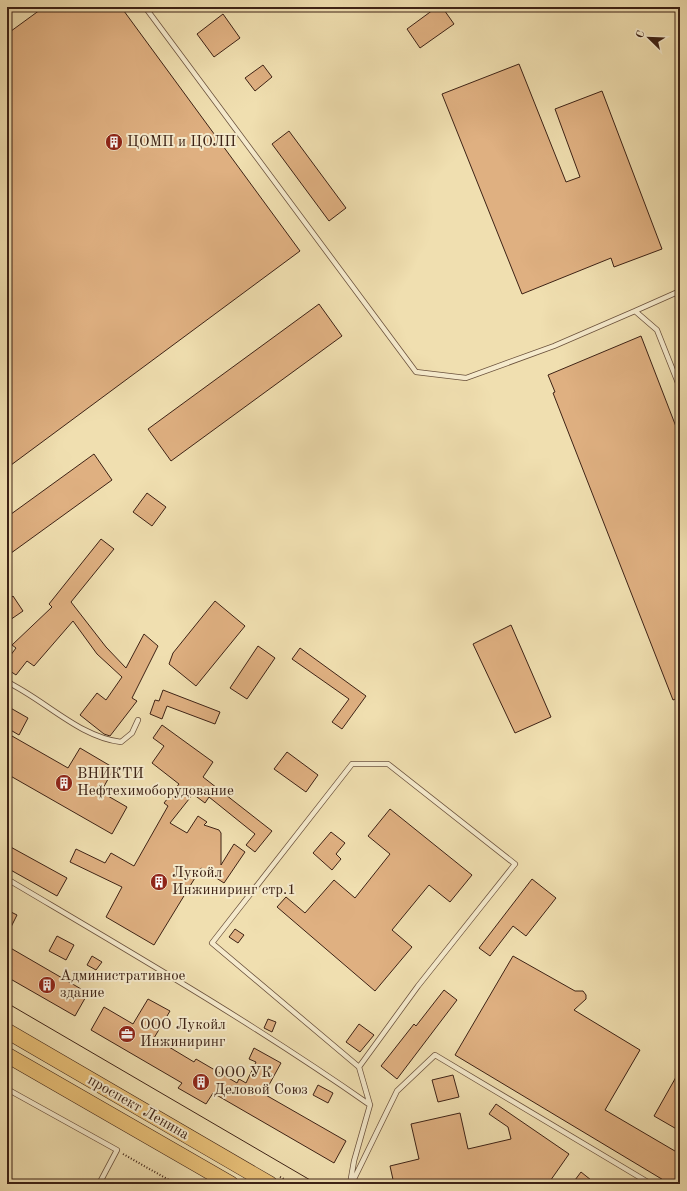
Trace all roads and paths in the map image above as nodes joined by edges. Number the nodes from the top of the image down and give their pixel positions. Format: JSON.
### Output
{"nodes":[{"id":1,"x":145,"y":7,"type":"edge"},
{"id":2,"x":680,"y":291,"type":"edge"},
{"id":3,"x":634,"y":311,"type":"junction"},
{"id":4,"x":680,"y":388,"type":"edge"},
{"id":5,"x":7,"y":682,"type":"edge"},
{"id":6,"x":138,"y":720,"type":"dead end"},
{"id":7,"x":7,"y":880,"type":"edge"},
{"id":8,"x":7,"y":1031,"type":"edge"},
{"id":9,"x":7,"y":1055,"type":"edge"},
{"id":10,"x":359,"y":1068,"type":"junction"},
{"id":11,"x":7,"y":1089,"type":"edge"},
{"id":12,"x":370,"y":1105,"type":"junction"},
{"id":13,"x":117,"y":1150,"type":"junction"},
{"id":14,"x":273,"y":1179,"type":"edge"},
{"id":15,"x":99,"y":1184,"type":"edge"},
{"id":16,"x":176,"y":1184,"type":"edge"},
{"id":17,"x":230,"y":1184,"type":"edge"},
{"id":18,"x":293,"y":1184,"type":"edge"},
{"id":19,"x":351,"y":1184,"type":"edge"},
{"id":20,"x":651,"y":1184,"type":"edge"}],
"edges":[{"from":1,"to":3,"type":"lane"},
{"from":2,"to":3,"type":"lane"},
{"from":3,"to":4,"type":"lane"},
{"from":5,"to":6,"type":"lane"},
{"from":7,"to":12,"type":"lane"},
{"from":8,"to":14,"type":"main road","name":"проспект Ленина"},
{"from":9,"to":17,"type":"main road","name":"проспект Ленина"},
{"from":10,"to":10,"type":"lane"},
{"from":10,"to":12,"type":"lane"},
{"from":11,"to":13,"type":"lane"},
{"from":12,"to":19,"type":"lane"},
{"from":13,"to":15,"type":"lane"},
{"from":13,"to":16,"type":"path"},
{"from":14,"to":18,"type":"path"},
{"from":19,"to":20,"type":"lane"}]}
